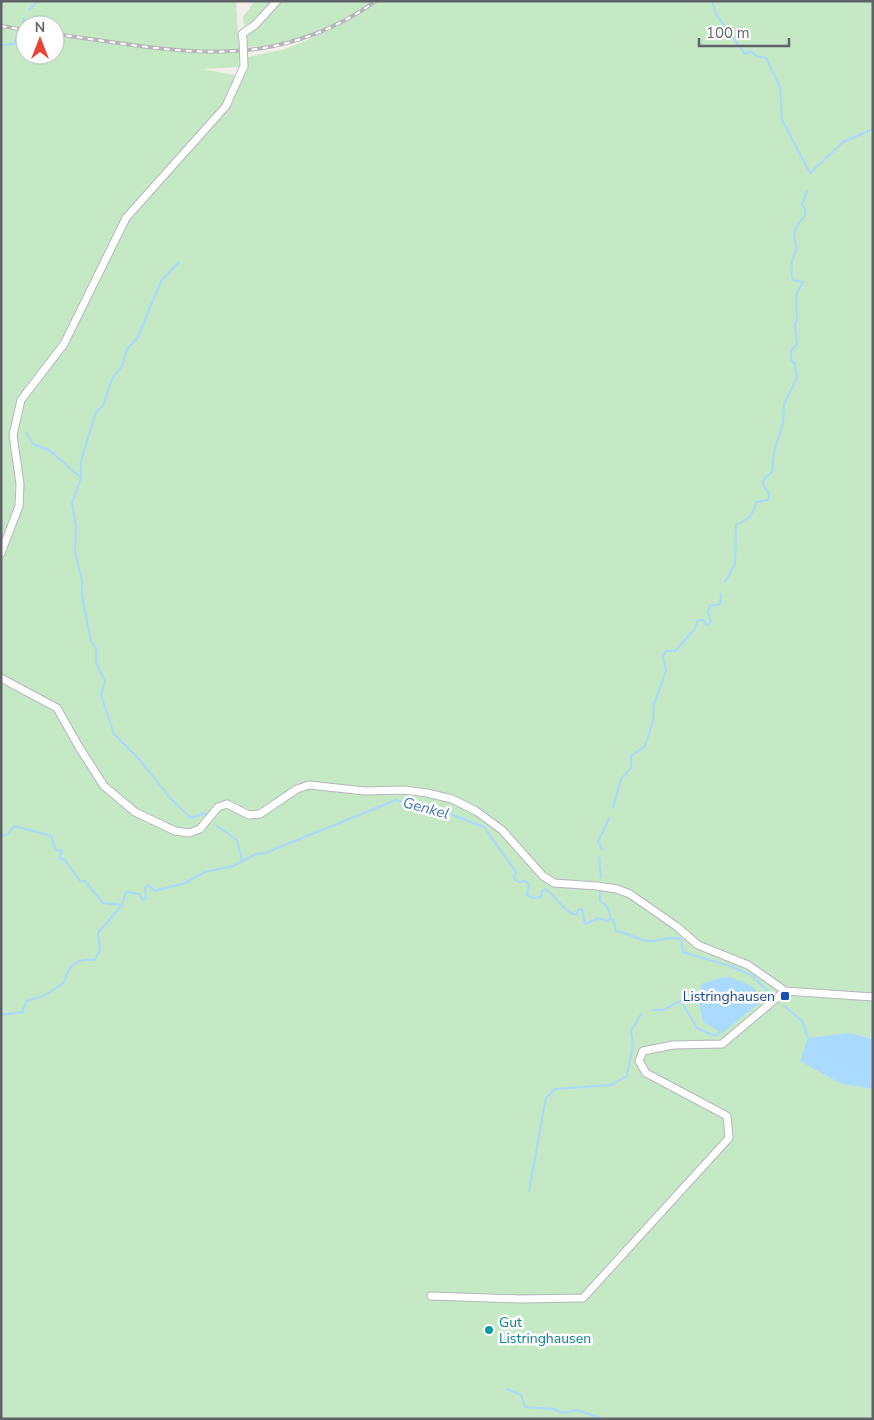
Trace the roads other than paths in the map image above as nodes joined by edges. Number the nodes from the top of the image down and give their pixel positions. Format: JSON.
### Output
{"nodes":[{"id":1,"x":277,"y":1,"type":"edge"},
{"id":2,"x":1,"y":553,"type":"edge"},
{"id":3,"x":1,"y":678,"type":"edge"},
{"id":4,"x":786,"y":991,"type":"junction"},
{"id":5,"x":873,"y":997,"type":"edge"},
{"id":6,"x":431,"y":1296,"type":"dead end"}],
"edges":[{"from":1,"to":2,"type":"street","bridge":true},
{"from":3,"to":4,"type":"street"},
{"from":4,"to":5,"type":"street"},
{"from":4,"to":6,"type":"street"}]}
